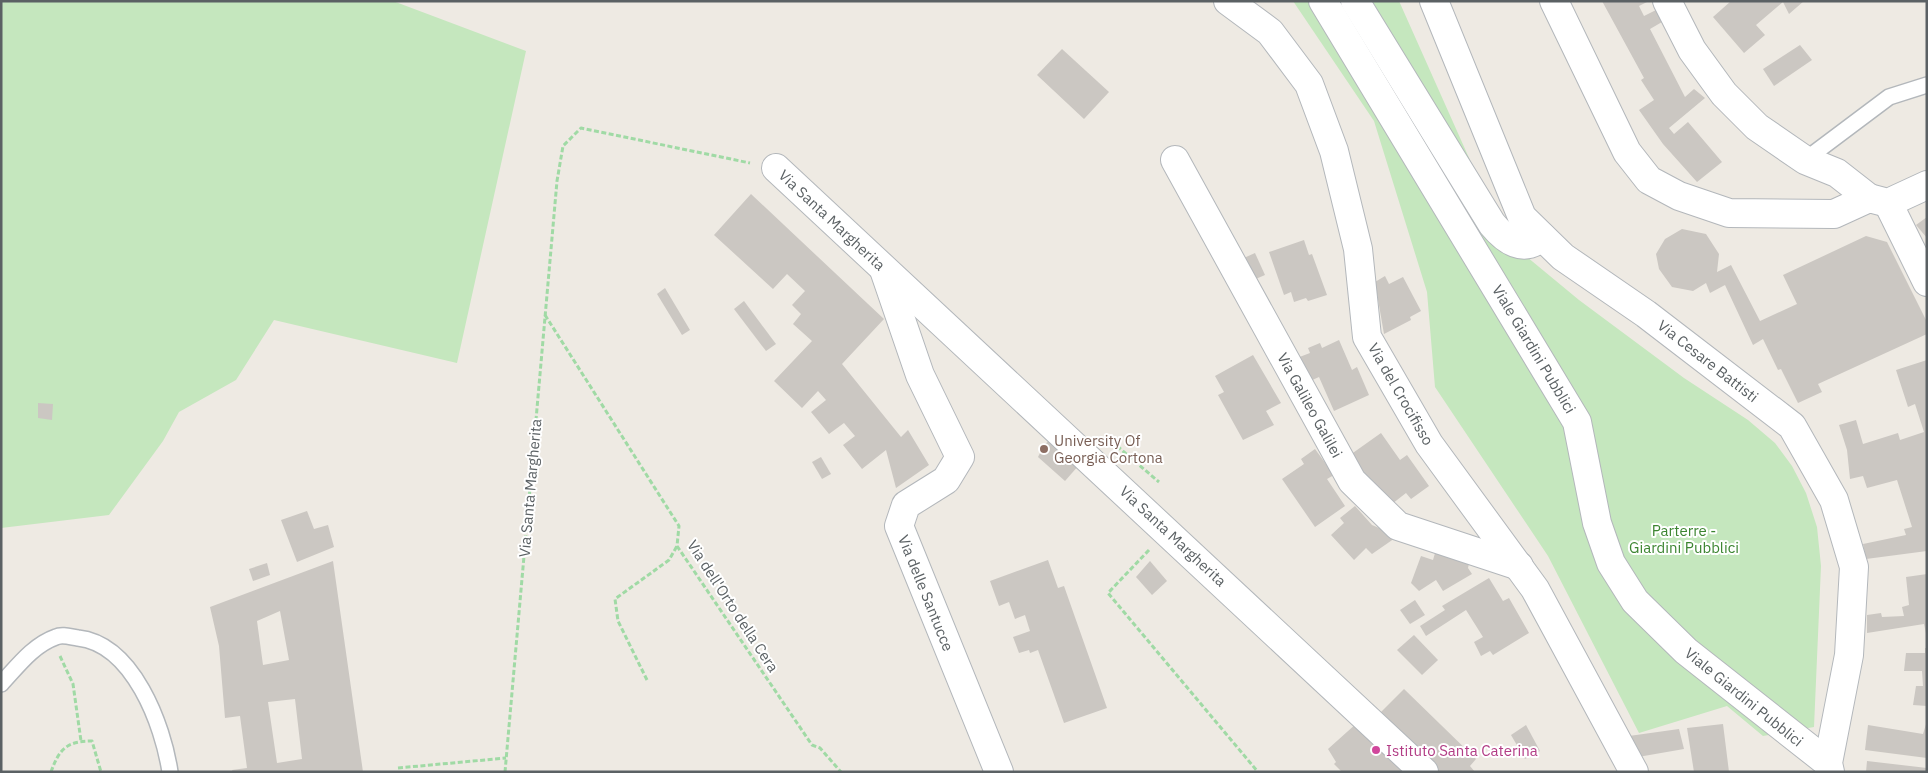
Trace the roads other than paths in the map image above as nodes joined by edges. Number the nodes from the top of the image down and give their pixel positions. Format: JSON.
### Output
{"nodes":[{"id":1,"x":1228,"y":1,"type":"edge"},
{"id":2,"x":1323,"y":1,"type":"edge"},
{"id":3,"x":1355,"y":1,"type":"edge"},
{"id":4,"x":1434,"y":1,"type":"edge"},
{"id":5,"x":1554,"y":1,"type":"edge"},
{"id":6,"x":1668,"y":1,"type":"edge"},
{"id":7,"x":1927,"y":84,"type":"edge"},
{"id":8,"x":1175,"y":160,"type":"dead end"},
{"id":9,"x":1804,"y":160,"type":"junction"},
{"id":10,"x":776,"y":168,"type":"road end"},
{"id":11,"x":1927,"y":184,"type":"edge"},
{"id":12,"x":1879,"y":201,"type":"junction"},
{"id":13,"x":1542,"y":237,"type":"junction"},
{"id":14,"x":883,"y":268,"type":"junction"},
{"id":15,"x":1927,"y":282,"type":"edge"},
{"id":16,"x":1518,"y":566,"type":"junction"},
{"id":17,"x":1,"y":684,"type":"edge"},
{"id":18,"x":1829,"y":767,"type":"edge"},
{"id":19,"x":170,"y":772,"type":"edge"},
{"id":20,"x":999,"y":772,"type":"edge"},
{"id":21,"x":1424,"y":772,"type":"edge"},
{"id":22,"x":1634,"y":772,"type":"edge"}],
"edges":[{"from":1,"to":16,"type":"street","name":"Via del Crocifisso"},
{"from":2,"to":18,"type":"street","name":"Viale Giardini Pubblici"},
{"from":3,"to":13,"type":"street"},
{"from":4,"to":13,"type":"street","name":"Via Cesare Battisti"},
{"from":5,"to":12,"type":"street"},
{"from":6,"to":9,"type":"street"},
{"from":7,"to":9,"type":"lane"},
{"from":8,"to":16,"type":"street","name":"Via Galileo Galilei"},
{"from":9,"to":12,"type":"street"},
{"from":10,"to":14,"type":"street","name":"Via Santa Margherita"},
{"from":11,"to":12,"type":"street"},
{"from":12,"to":15,"type":"street"},
{"from":13,"to":18,"type":"street","name":"Via Cesare Battisti"},
{"from":14,"to":20,"type":"street","name":"Via delle Santucce"},
{"from":14,"to":21,"type":"street","name":"Via Santa Margherita"},
{"from":16,"to":22,"type":"street","name":"Via del Crocifisso"},
{"from":17,"to":19,"type":"lane"}]}
